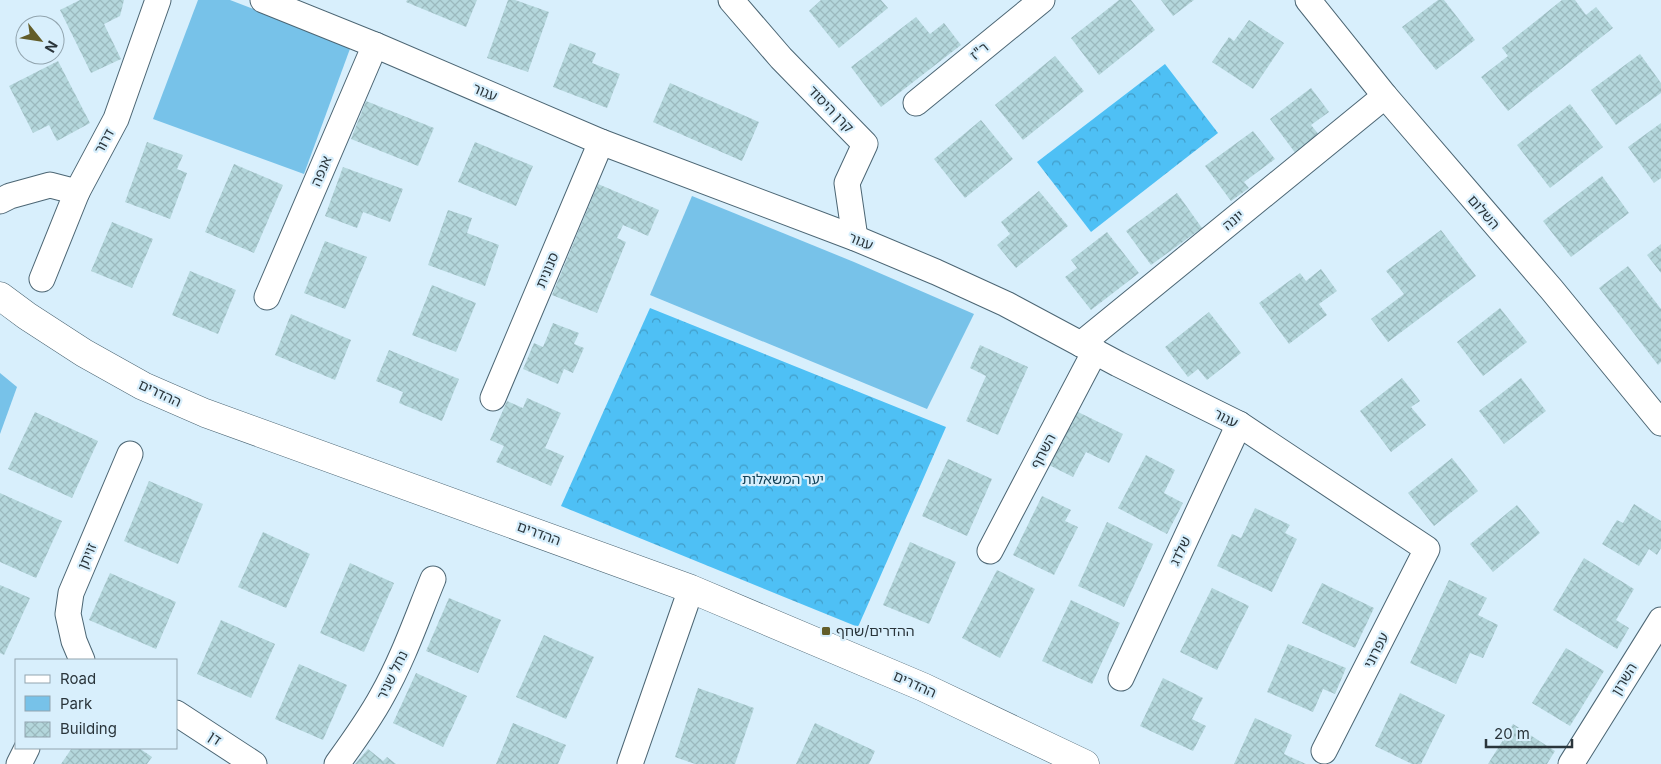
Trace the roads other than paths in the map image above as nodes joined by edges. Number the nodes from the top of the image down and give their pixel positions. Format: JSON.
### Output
{"nodes":[{"id":1,"x":158,"y":0,"type":"edge"},
{"id":2,"x":263,"y":0,"type":"edge"},
{"id":3,"x":730,"y":0,"type":"edge"},
{"id":4,"x":1042,"y":0,"type":"edge"},
{"id":5,"x":1308,"y":0,"type":"edge"},
{"id":6,"x":375,"y":45,"type":"junction"},
{"id":7,"x":1385,"y":96,"type":"junction"},
{"id":8,"x":916,"y":103,"type":"dead end"},
{"id":9,"x":601,"y":142,"type":"junction"},
{"id":10,"x":78,"y":192,"type":"junction"},
{"id":11,"x":0,"y":201,"type":"edge"},
{"id":12,"x":854,"y":238,"type":"junction"},
{"id":13,"x":42,"y":279,"type":"dead end"},
{"id":14,"x":0,"y":296,"type":"edge"},
{"id":15,"x":267,"y":297,"type":"dead end"},
{"id":16,"x":1088,"y":348,"type":"junction"},
{"id":17,"x":493,"y":398,"type":"dead end"},
{"id":18,"x":1661,"y":423,"type":"edge"},
{"id":19,"x":1239,"y":424,"type":"junction"},
{"id":20,"x":130,"y":454,"type":"dead end"},
{"id":21,"x":1427,"y":549,"type":"joint"},
{"id":22,"x":990,"y":551,"type":"dead end"},
{"id":23,"x":433,"y":579,"type":"dead end"},
{"id":24,"x":691,"y":589,"type":"junction"},
{"id":25,"x":1661,"y":620,"type":"edge"},
{"id":26,"x":82,"y":659,"type":"edge"},
{"id":27,"x":1121,"y":678,"type":"dead end"},
{"id":28,"x":178,"y":714,"type":"edge"},
{"id":29,"x":26,"y":749,"type":"edge"},
{"id":30,"x":1324,"y":751,"type":"dead end"},
{"id":31,"x":19,"y":764,"type":"edge"},
{"id":32,"x":254,"y":764,"type":"edge"},
{"id":33,"x":337,"y":764,"type":"edge"},
{"id":34,"x":630,"y":764,"type":"edge"},
{"id":35,"x":1084,"y":764,"type":"edge"},
{"id":36,"x":1571,"y":764,"type":"edge"}],
"edges":[{"from":1,"to":10,"type":"street","name":"דרור"},
{"from":2,"to":6,"type":"street","name":"עגור"},
{"from":3,"to":12,"type":"street","name":"קרן היסוד"},
{"from":4,"to":8,"type":"street","name":"ר\"ז"},
{"from":5,"to":7,"type":"street","name":"השלום"},
{"from":6,"to":9,"type":"street","name":"עגור"},
{"from":6,"to":15,"type":"street","name":"אנפה"},
{"from":7,"to":16,"type":"street","name":"יונה"},
{"from":7,"to":18,"type":"street","name":"השלום"},
{"from":9,"to":12,"type":"street","name":"עגור"},
{"from":9,"to":17,"type":"street","name":"סנונית"},
{"from":10,"to":11,"type":"street"},
{"from":10,"to":13,"type":"street","name":"דרור"},
{"from":12,"to":16,"type":"street","name":"עגור"},
{"from":14,"to":24,"type":"street","name":"ההדרים"},
{"from":16,"to":19,"type":"street","name":"עגור"},
{"from":16,"to":22,"type":"street","name":"השחף"},
{"from":19,"to":21,"type":"street","name":"עגור"},
{"from":19,"to":27,"type":"street","name":"שלדג"},
{"from":20,"to":26,"type":"street","name":"זויתן"},
{"from":21,"to":30,"type":"street","name":"עפרוני"},
{"from":23,"to":33,"type":"street","name":"נחל שניר"},
{"from":24,"to":34,"type":"street"},
{"from":24,"to":35,"type":"street","name":"ההדרים"},
{"from":25,"to":36,"type":"street","name":"השרון"},
{"from":28,"to":32,"type":"street","name":"דן"},
{"from":29,"to":31,"type":"street"}]}
